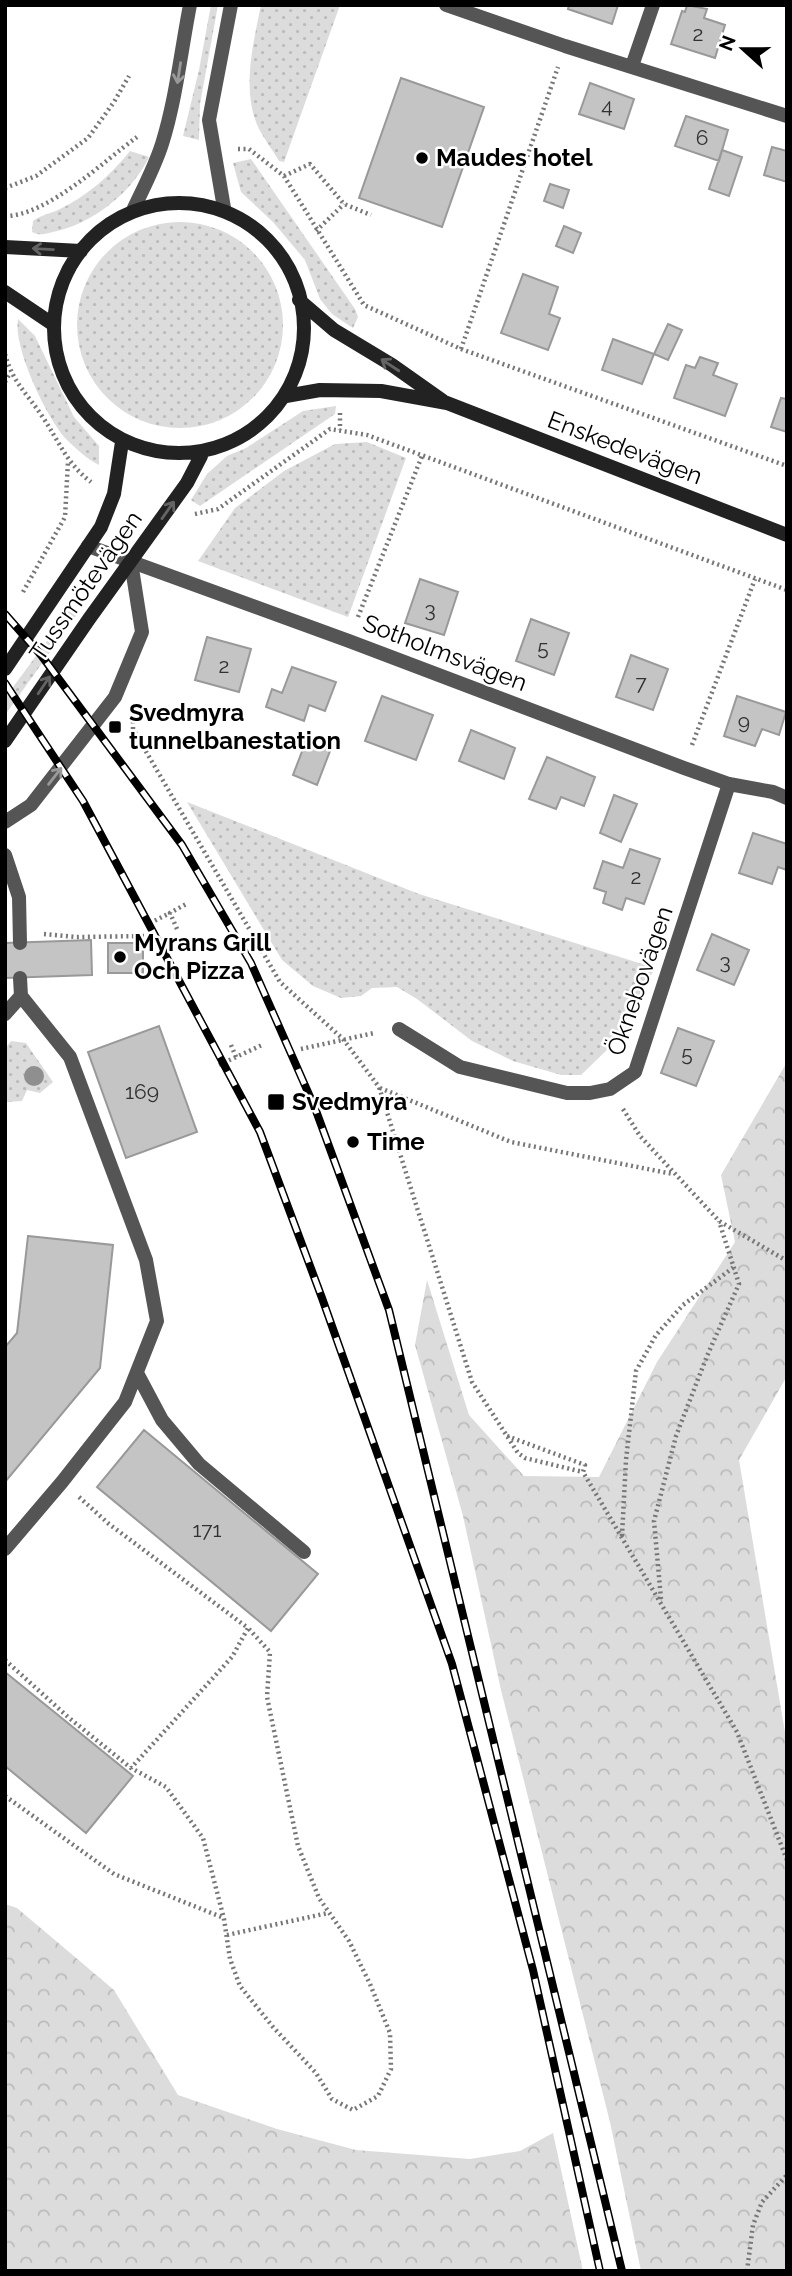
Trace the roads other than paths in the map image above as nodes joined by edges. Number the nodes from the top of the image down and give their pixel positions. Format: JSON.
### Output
{"nodes":[{"id":1,"x":190,"y":5,"type":"edge"},
{"id":2,"x":231,"y":5,"type":"edge"},
{"id":3,"x":446,"y":5,"type":"edge"},
{"id":4,"x":653,"y":5,"type":"edge"},
{"id":5,"x":632,"y":66,"type":"junction"},
{"id":6,"x":787,"y":116,"type":"edge"},
{"id":7,"x":134,"y":208,"type":"junction"},
{"id":8,"x":223,"y":208,"type":"junction"},
{"id":9,"x":5,"y":247,"type":"edge"},
{"id":10,"x":81,"y":251,"type":"junction"},
{"id":11,"x":5,"y":292,"type":"edge"},
{"id":12,"x":299,"y":300,"type":"junction"},
{"id":13,"x":54,"y":325,"type":"junction"},
{"id":14,"x":286,"y":397,"type":"junction"},
{"id":15,"x":447,"y":403,"type":"junction"},
{"id":16,"x":122,"y":442,"type":"junction"},
{"id":17,"x":201,"y":456,"type":"junction"},
{"id":18,"x":787,"y":534,"type":"edge"},
{"id":19,"x":88,"y":547,"type":"junction"},
{"id":20,"x":131,"y":562,"type":"junction"},
{"id":21,"x":5,"y":668,"type":"edge"},
{"id":22,"x":5,"y":741,"type":"edge"},
{"id":23,"x":729,"y":784,"type":"junction"},
{"id":24,"x":787,"y":798,"type":"edge"},
{"id":25,"x":5,"y":822,"type":"edge"},
{"id":26,"x":5,"y":855,"type":"edge"},
{"id":27,"x":20,"y":937,"type":"road end"},
{"id":28,"x":20,"y":978,"type":"dead end"},
{"id":29,"x":22,"y":996,"type":"junction"},
{"id":30,"x":5,"y":1014,"type":"edge"},
{"id":31,"x":399,"y":1029,"type":"road end"},
{"id":32,"x":137,"y":1373,"type":"junction"},
{"id":33,"x":5,"y":1549,"type":"edge"},
{"id":34,"x":304,"y":1552,"type":"dead end"}],
"edges":[{"from":1,"to":7,"type":"street","one_way":true},
{"from":2,"to":8,"type":"street"},
{"from":3,"to":5,"type":"street"},
{"from":4,"to":5,"type":"street"},
{"from":5,"to":6,"type":"street"},
{"from":7,"to":8,"type":"street"},
{"from":7,"to":10,"type":"street"},
{"from":8,"to":12,"type":"street"},
{"from":10,"to":9,"type":"street","one_way":true},
{"from":10,"to":13,"type":"street"},
{"from":11,"to":13,"type":"street"},
{"from":12,"to":14,"type":"street"},
{"from":15,"to":12,"type":"street","name":"Enskedevägen","one_way":true},
{"from":13,"to":16,"type":"street"},
{"from":14,"to":15,"type":"street","name":"Enskedevägen"},
{"from":14,"to":17,"type":"street"},
{"from":15,"to":18,"type":"street","name":"Enskedevägen"},
{"from":16,"to":17,"type":"street"},
{"from":16,"to":19,"type":"street","name":"Tussmötevägen"},
{"from":20,"to":17,"type":"street","name":"Tussmötevägen","one_way":true},
{"from":19,"to":20,"type":"street","name":"Sotholmsvägen"},
{"from":19,"to":21,"type":"street","name":"Tussmötevägen"},
{"from":22,"to":20,"type":"street","name":"Tussmötevägen","one_way":true},
{"from":20,"to":23,"type":"street","name":"Sotholmsvägen"},
{"from":25,"to":20,"type":"street","one_way":true},
{"from":23,"to":24,"type":"street","name":"Sotholmsvägen"},
{"from":23,"to":31,"type":"street","name":"Öknebovägen"},
{"from":26,"to":27,"type":"street"},
{"from":28,"to":29,"type":"street"},
{"from":29,"to":30,"type":"street"},
{"from":29,"to":32,"type":"street"},
{"from":32,"to":33,"type":"street"},
{"from":32,"to":34,"type":"street"}]}
